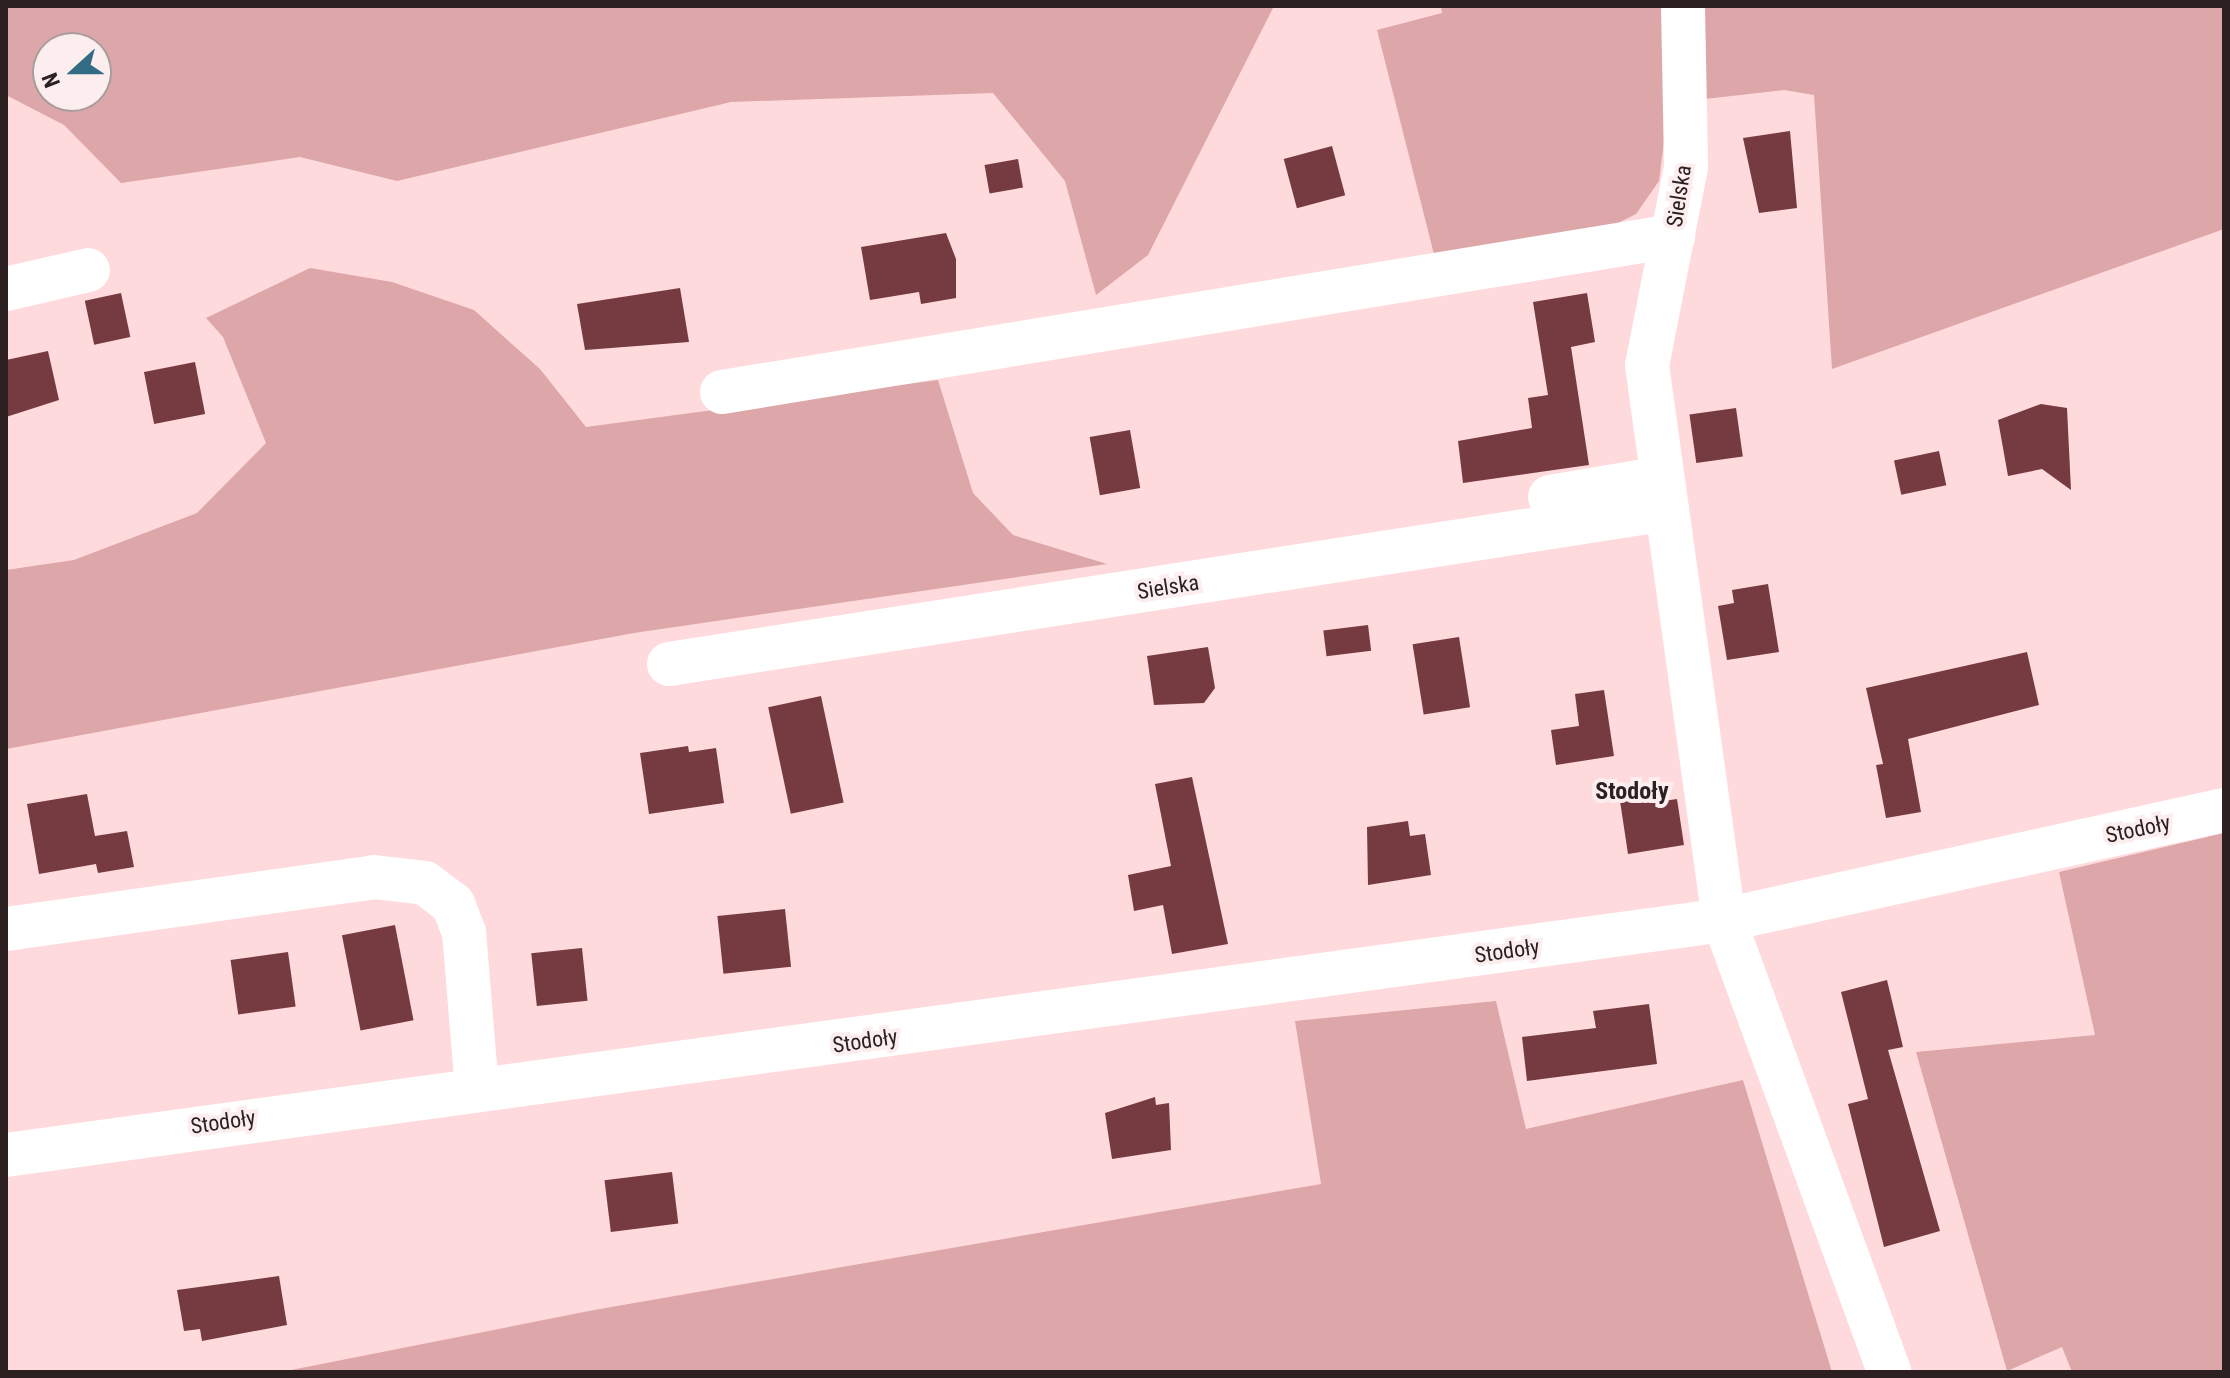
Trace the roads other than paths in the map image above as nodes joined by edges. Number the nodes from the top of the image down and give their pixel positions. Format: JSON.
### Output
{"nodes":[{"id":1,"x":1683,"y":6,"type":"edge"},
{"id":2,"x":1673,"y":236,"type":"junction"},
{"id":3,"x":88,"y":270,"type":"dead end"},
{"id":4,"x":6,"y":289,"type":"edge"},
{"id":5,"x":722,"y":392,"type":"dead end"},
{"id":6,"x":1664,"y":494,"type":"junction"},
{"id":7,"x":1183,"y":558,"type":"dead end"},
{"id":8,"x":669,"y":664,"type":"dead end"},
{"id":9,"x":2224,"y":810,"type":"edge"},
{"id":10,"x":1724,"y":920,"type":"junction"},
{"id":11,"x":6,"y":929,"type":"edge"},
{"id":12,"x":477,"y":1089,"type":"junction"},
{"id":13,"x":6,"y":1155,"type":"edge"},
{"id":14,"x":1889,"y":1372,"type":"edge"}],
"edges":[{"from":1,"to":2,"type":"street","name":"Sielska"},
{"from":2,"to":5,"type":"street"},
{"from":2,"to":6,"type":"street","name":"Sielska"},
{"from":3,"to":4,"type":"street"},
{"from":6,"to":7,"type":"street","name":"Sielska"},
{"from":6,"to":8,"type":"street","name":"Sielska"},
{"from":6,"to":10,"type":"street","name":"Sielska"},
{"from":9,"to":10,"type":"street","name":"Stodoły"},
{"from":10,"to":12,"type":"street","name":"Stodoły"},
{"from":10,"to":14,"type":"street"},
{"from":11,"to":12,"type":"street"},
{"from":12,"to":13,"type":"street","name":"Stodoły"}]}
